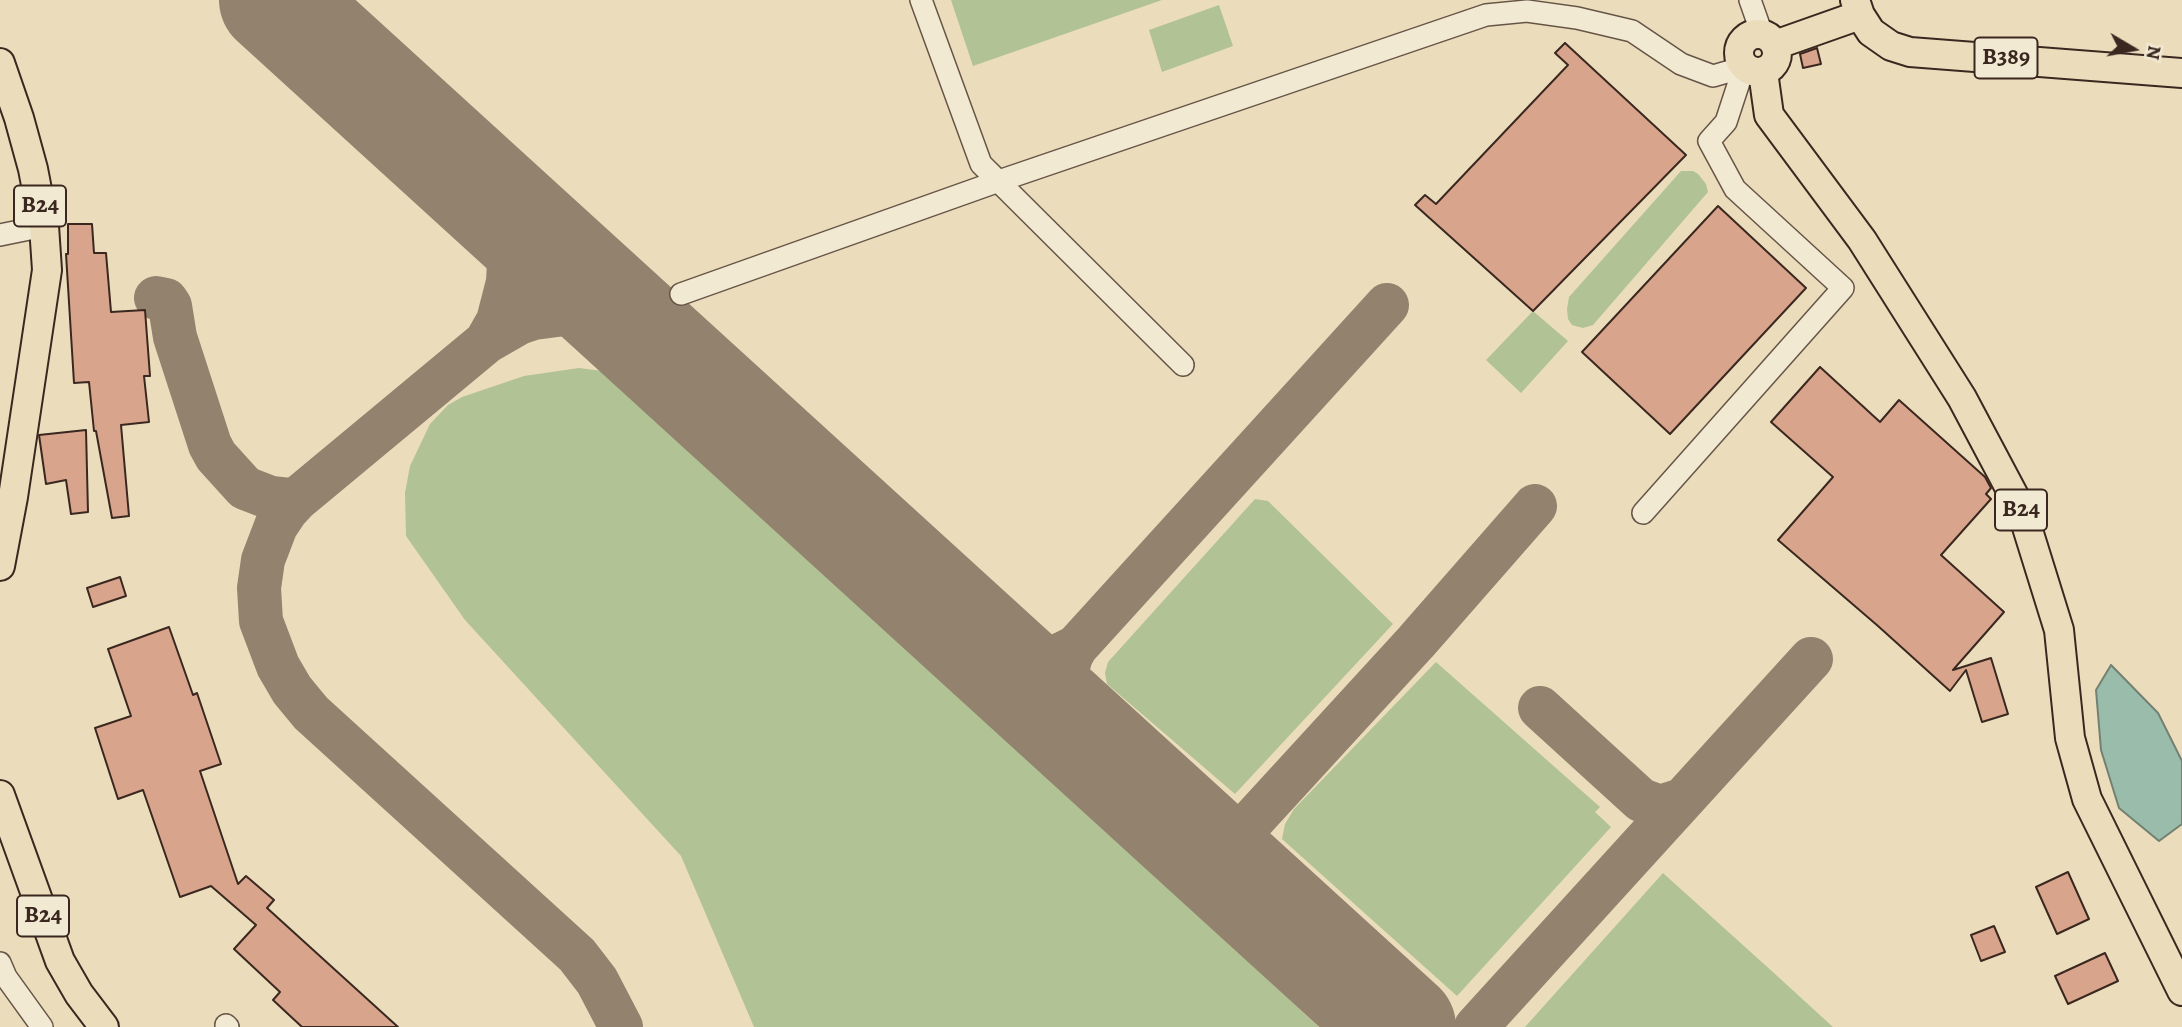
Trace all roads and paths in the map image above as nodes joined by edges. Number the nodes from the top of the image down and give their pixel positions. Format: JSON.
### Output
{"nodes":[{"id":1,"x":921,"y":0,"type":"edge"},
{"id":2,"x":1750,"y":0,"type":"edge"},
{"id":3,"x":1857,"y":8,"type":"edge"},
{"id":4,"x":1768,"y":39,"type":"junction"},
{"id":5,"x":0,"y":63,"type":"edge"},
{"id":6,"x":1754,"y":69,"type":"junction"},
{"id":7,"x":2182,"y":73,"type":"edge"},
{"id":8,"x":999,"y":181,"type":"junction"},
{"id":9,"x":44,"y":226,"type":"junction"},
{"id":10,"x":0,"y":235,"type":"edge"},
{"id":11,"x":681,"y":293,"type":"dead end"},
{"id":12,"x":35,"y":352,"type":"junction"},
{"id":13,"x":1183,"y":365,"type":"dead end"},
{"id":14,"x":0,"y":477,"type":"edge"},
{"id":15,"x":1643,"y":513,"type":"dead end"},
{"id":16,"x":0,"y":566,"type":"edge"},
{"id":17,"x":0,"y":795,"type":"edge"},
{"id":18,"x":0,"y":845,"type":"edge"},
{"id":19,"x":2,"y":973,"type":"edge"},
{"id":20,"x":2182,"y":992,"type":"edge"},
{"id":21,"x":42,"y":1027,"type":"edge"},
{"id":22,"x":83,"y":1027,"type":"edge"},
{"id":23,"x":104,"y":1027,"type":"edge"}],
"edges":[{"from":1,"to":8,"type":"street"},
{"from":2,"to":4,"type":"street"},
{"from":3,"to":4,"type":"main road"},
{"from":3,"to":7,"type":"main road","number":"B389"},
{"from":4,"to":6,"type":"main road"},
{"from":5,"to":9,"type":"main road","number":"B24"},
{"from":6,"to":8,"type":"street"},
{"from":6,"to":15,"type":"street"},
{"from":6,"to":20,"type":"main road","number":"B24"},
{"from":8,"to":11,"type":"street"},
{"from":8,"to":13,"type":"street"},
{"from":9,"to":10,"type":"street"},
{"from":9,"to":12,"type":"main road","number":"B24"},
{"from":12,"to":14,"type":"main road","number":"B24"},
{"from":12,"to":16,"type":"main road","number":"B24"},
{"from":17,"to":23,"type":"main road","number":"B24"},
{"from":18,"to":22,"type":"main road","number":"B24"},
{"from":19,"to":21,"type":"street"}]}
